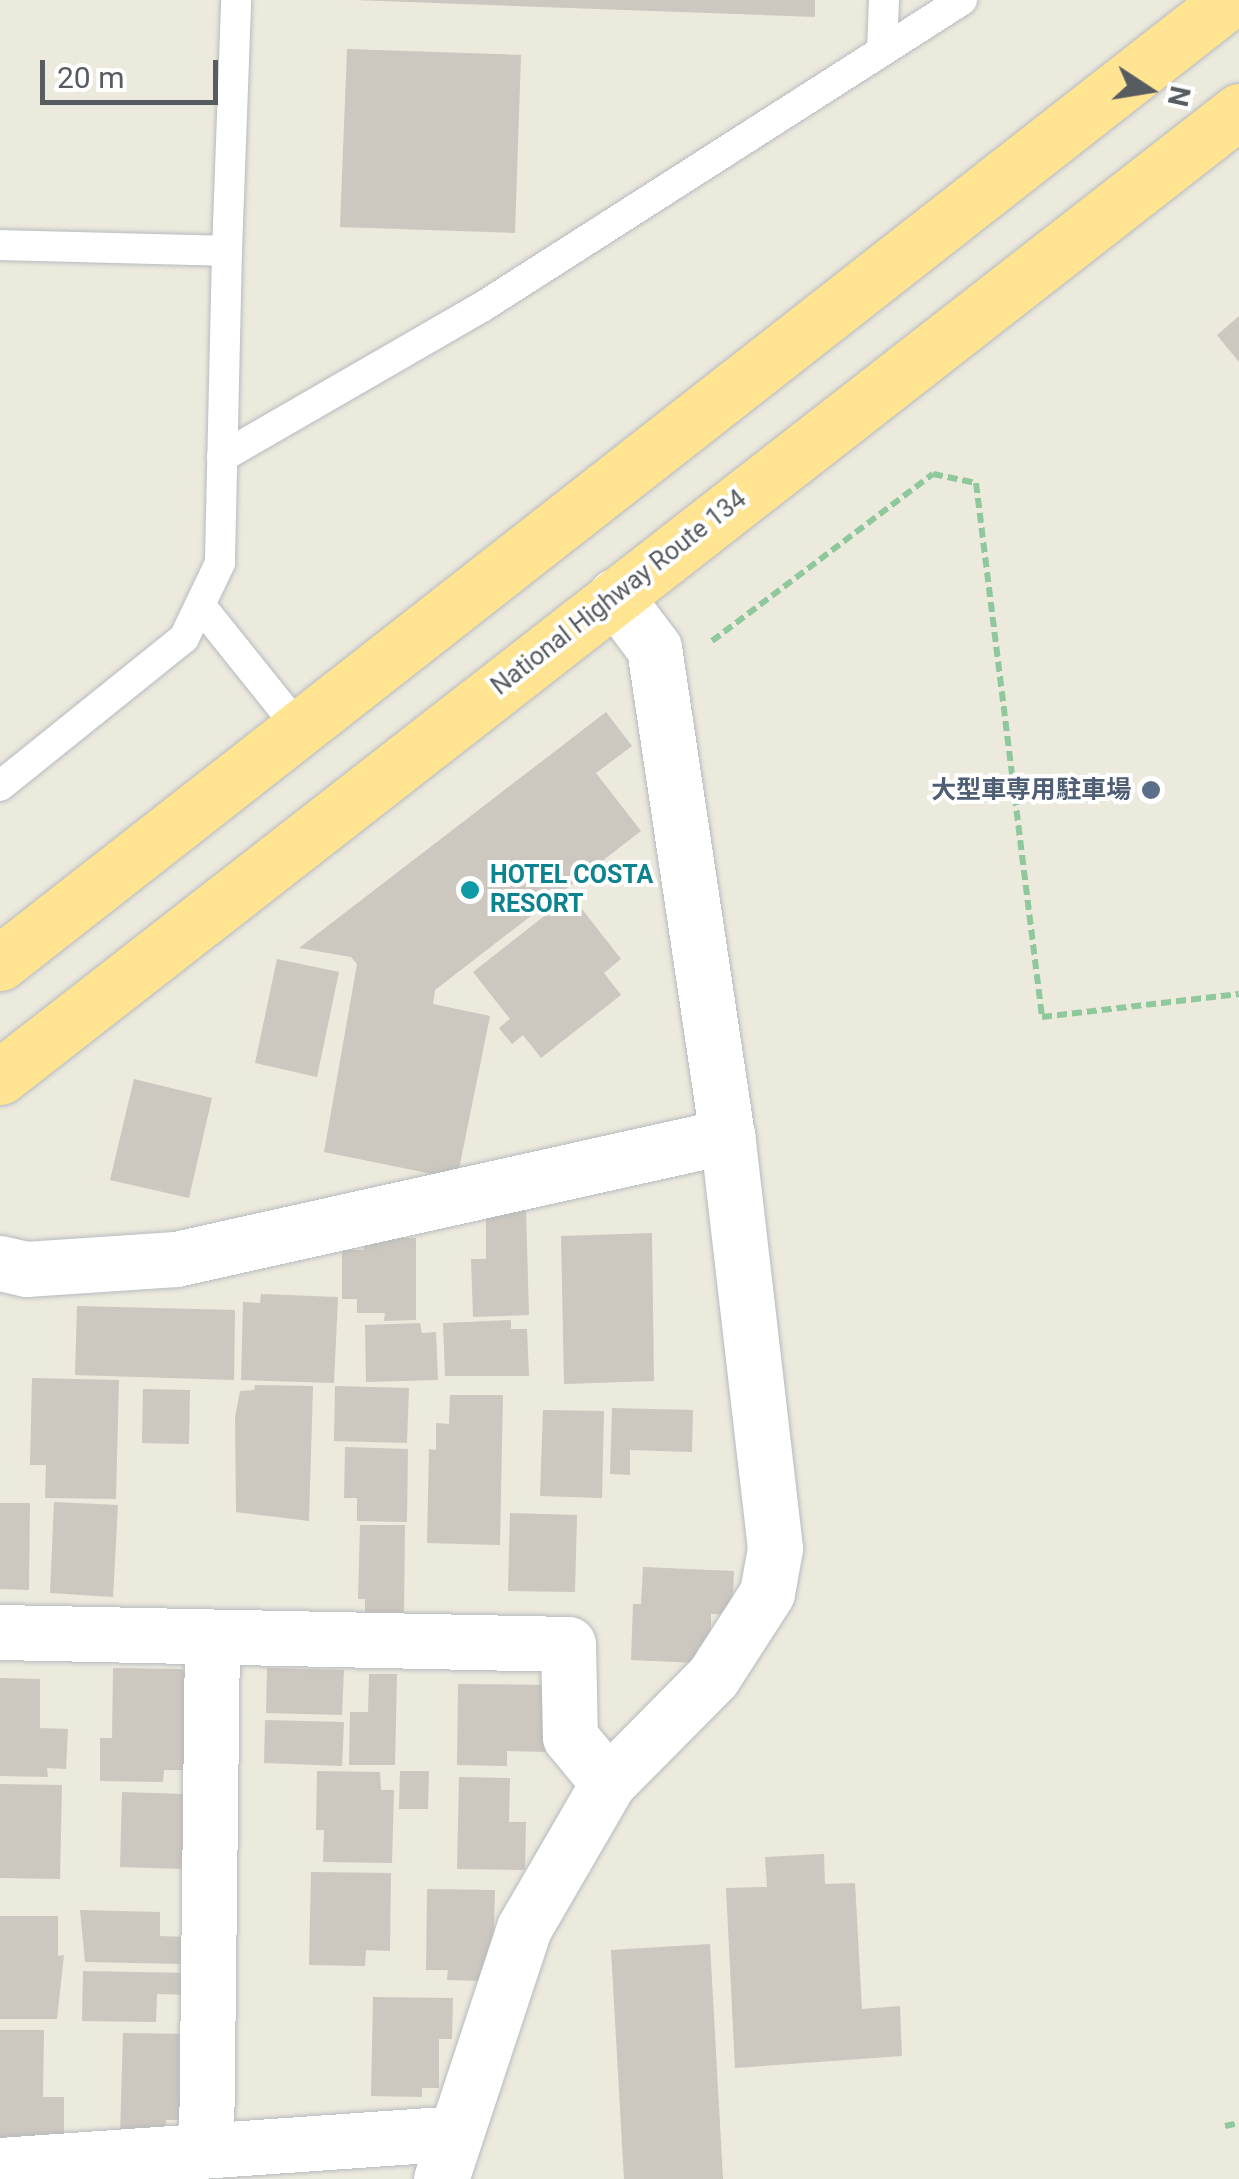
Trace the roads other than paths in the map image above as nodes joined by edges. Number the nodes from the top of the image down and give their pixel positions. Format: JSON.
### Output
{"nodes":[{"id":1,"x":236,"y":0,"type":"edge"},
{"id":2,"x":884,"y":0,"type":"edge"},
{"id":3,"x":962,"y":0,"type":"edge"},
{"id":4,"x":1230,"y":0,"type":"edge"},
{"id":5,"x":882,"y":51,"type":"junction"},
{"id":6,"x":1239,"y":111,"type":"edge"},
{"id":7,"x":0,"y":245,"type":"edge"},
{"id":8,"x":227,"y":251,"type":"junction"},
{"id":9,"x":222,"y":457,"type":"junction"},
{"id":10,"x":615,"y":596,"type":"junction"},
{"id":11,"x":200,"y":605,"type":"junction"},
{"id":12,"x":300,"y":730,"type":"junction"},
{"id":13,"x":0,"y":786,"type":"edge"},
{"id":14,"x":0,"y":963,"type":"edge"},
{"id":15,"x":0,"y":1077,"type":"edge"},
{"id":16,"x":726,"y":1136,"type":"junction"},
{"id":17,"x":0,"y":1263,"type":"edge"},
{"id":18,"x":0,"y":1632,"type":"edge"},
{"id":19,"x":212,"y":1637,"type":"junction"},
{"id":20,"x":608,"y":1783,"type":"junction"},
{"id":21,"x":206,"y":2150,"type":"junction"},
{"id":22,"x":448,"y":2156,"type":"edge"},
{"id":23,"x":0,"y":2166,"type":"edge"}],
"edges":[{"from":1,"to":8,"type":"lane"},
{"from":2,"to":5,"type":"lane"},
{"from":3,"to":5,"type":"lane"},
{"from":4,"to":12,"type":"highway"},
{"from":5,"to":9,"type":"lane"},
{"from":6,"to":10,"type":"highway","name":"National Highway Route 134"},
{"from":7,"to":8,"type":"lane"},
{"from":8,"to":9,"type":"lane"},
{"from":9,"to":11,"type":"lane"},
{"from":10,"to":15,"type":"highway","name":"National Highway Route 134"},
{"from":10,"to":16,"type":"street"},
{"from":11,"to":12,"type":"lane"},
{"from":11,"to":13,"type":"lane"},
{"from":12,"to":14,"type":"highway"},
{"from":16,"to":17,"type":"street"},
{"from":16,"to":20,"type":"street"},
{"from":18,"to":19,"type":"street"},
{"from":19,"to":20,"type":"street"},
{"from":19,"to":21,"type":"street"},
{"from":20,"to":22,"type":"street"},
{"from":21,"to":22,"type":"street"},
{"from":21,"to":23,"type":"street"}]}
